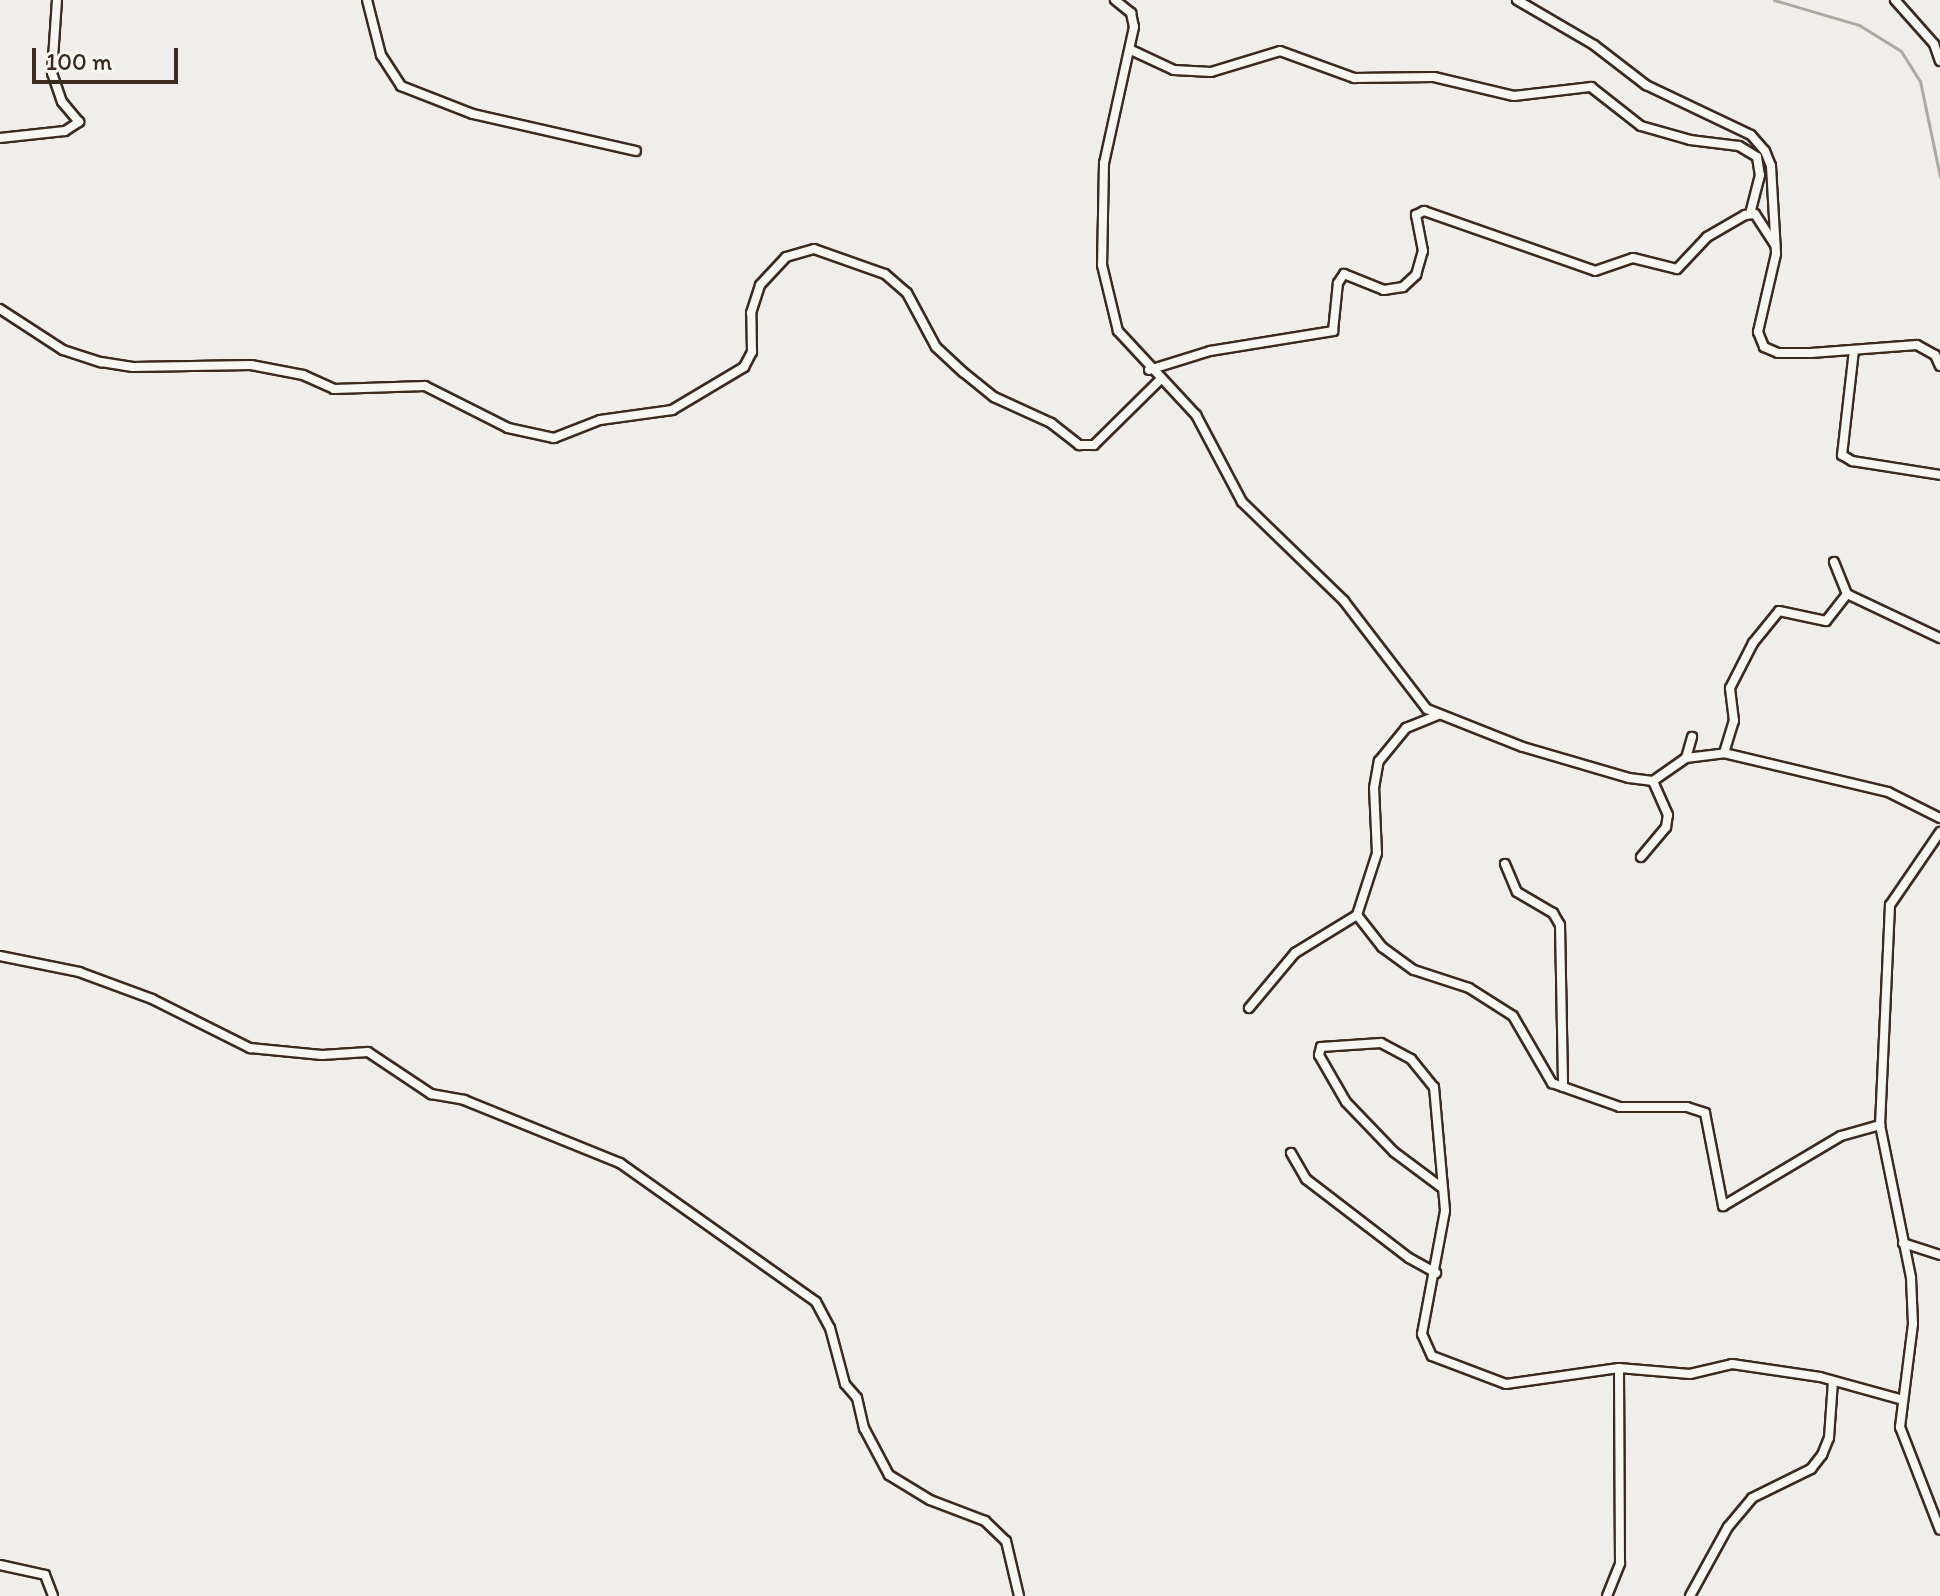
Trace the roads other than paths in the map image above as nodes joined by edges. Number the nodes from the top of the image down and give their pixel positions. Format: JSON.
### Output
{"nodes":[{"id":1,"x":57,"y":0,"type":"edge"},
{"id":2,"x":367,"y":0,"type":"edge"},
{"id":3,"x":1115,"y":0,"type":"edge"},
{"id":4,"x":1517,"y":0,"type":"edge"},
{"id":5,"x":1895,"y":0,"type":"edge"},
{"id":6,"x":1131,"y":50,"type":"junction"},
{"id":7,"x":1940,"y":61,"type":"edge"},
{"id":8,"x":0,"y":138,"type":"edge"},
{"id":9,"x":636,"y":151,"type":"dead end"},
{"id":10,"x":1750,"y":214,"type":"junction"},
{"id":11,"x":1775,"y":245,"type":"junction"},
{"id":12,"x":0,"y":309,"type":"edge"},
{"id":13,"x":1940,"y":346,"type":"edge"},
{"id":14,"x":1854,"y":350,"type":"junction"},
{"id":15,"x":1935,"y":355,"type":"junction"},
{"id":16,"x":1940,"y":366,"type":"edge"},
{"id":17,"x":1149,"y":370,"type":"junction"},
{"id":18,"x":1160,"y":380,"type":"junction"},
{"id":19,"x":1940,"y":475,"type":"edge"},
{"id":20,"x":1834,"y":562,"type":"dead end"},
{"id":21,"x":1847,"y":594,"type":"junction"},
{"id":22,"x":1940,"y":638,"type":"edge"},
{"id":23,"x":1438,"y":715,"type":"junction"},
{"id":24,"x":1692,"y":737,"type":"dead end"},
{"id":25,"x":1724,"y":753,"type":"junction"},
{"id":26,"x":1686,"y":758,"type":"junction"},
{"id":27,"x":1653,"y":781,"type":"junction"},
{"id":28,"x":1940,"y":818,"type":"edge"},
{"id":29,"x":1940,"y":832,"type":"edge"},
{"id":30,"x":1641,"y":857,"type":"dead end"},
{"id":31,"x":1505,"y":864,"type":"dead end"},
{"id":32,"x":1357,"y":915,"type":"junction"},
{"id":33,"x":0,"y":956,"type":"edge"},
{"id":34,"x":1249,"y":1008,"type":"dead end"},
{"id":35,"x":1563,"y":1087,"type":"junction"},
{"id":36,"x":1880,"y":1125,"type":"junction"},
{"id":37,"x":1291,"y":1153,"type":"dead end"},
{"id":38,"x":1441,"y":1187,"type":"junction"},
{"id":39,"x":1903,"y":1243,"type":"junction"},
{"id":40,"x":1940,"y":1255,"type":"edge"},
{"id":41,"x":1436,"y":1273,"type":"junction"},
{"id":42,"x":1619,"y":1368,"type":"junction"},
{"id":43,"x":1833,"y":1381,"type":"junction"},
{"id":44,"x":1900,"y":1399,"type":"junction"},
{"id":45,"x":1940,"y":1530,"type":"edge"},
{"id":46,"x":0,"y":1565,"type":"edge"},
{"id":47,"x":53,"y":1596,"type":"edge"},
{"id":48,"x":1019,"y":1596,"type":"edge"},
{"id":49,"x":1607,"y":1596,"type":"edge"},
{"id":50,"x":1690,"y":1596,"type":"edge"}],
"edges":[{"from":1,"to":8,"type":"street"},
{"from":2,"to":9,"type":"street"},
{"from":3,"to":6,"type":"street"},
{"from":4,"to":11,"type":"street"},
{"from":5,"to":7,"type":"street"},
{"from":6,"to":10,"type":"street"},
{"from":6,"to":17,"type":"street"},
{"from":10,"to":11,"type":"street"},
{"from":10,"to":17,"type":"street"},
{"from":11,"to":14,"type":"street"},
{"from":12,"to":18,"type":"street"},
{"from":13,"to":15,"type":"street"},
{"from":14,"to":15,"type":"street"},
{"from":14,"to":19,"type":"street"},
{"from":15,"to":16,"type":"street"},
{"from":17,"to":18,"type":"street"},
{"from":18,"to":23,"type":"street"},
{"from":20,"to":21,"type":"street"},
{"from":21,"to":22,"type":"street"},
{"from":21,"to":25,"type":"street"},
{"from":23,"to":27,"type":"street"},
{"from":23,"to":32,"type":"street"},
{"from":24,"to":26,"type":"street"},
{"from":25,"to":26,"type":"street"},
{"from":25,"to":28,"type":"street"},
{"from":26,"to":27,"type":"street"},
{"from":27,"to":30,"type":"street"},
{"from":29,"to":36,"type":"street"},
{"from":31,"to":35,"type":"street"},
{"from":32,"to":34,"type":"street"},
{"from":32,"to":35,"type":"street"},
{"from":33,"to":48,"type":"street"},
{"from":35,"to":36,"type":"street"},
{"from":36,"to":39,"type":"street"},
{"from":37,"to":41,"type":"street"},
{"from":38,"to":38,"type":"street"},
{"from":38,"to":41,"type":"street"},
{"from":39,"to":40,"type":"street"},
{"from":39,"to":44,"type":"street"},
{"from":41,"to":42,"type":"street"},
{"from":42,"to":43,"type":"street"},
{"from":42,"to":49,"type":"street"},
{"from":43,"to":44,"type":"street"},
{"from":43,"to":50,"type":"street"},
{"from":44,"to":45,"type":"street"},
{"from":46,"to":47,"type":"street"}]}
